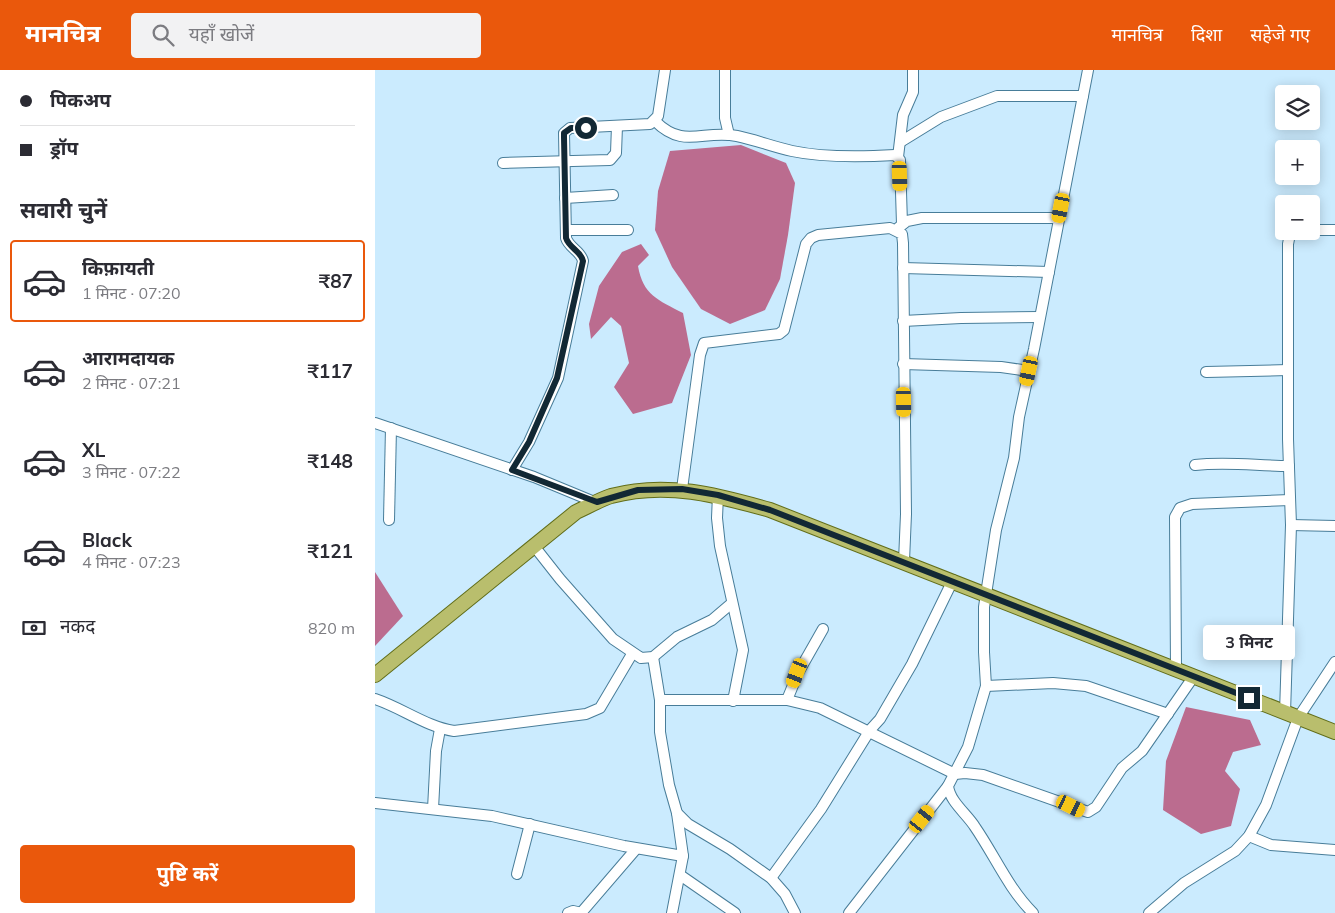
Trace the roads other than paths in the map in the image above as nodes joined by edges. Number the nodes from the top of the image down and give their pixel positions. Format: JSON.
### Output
{"nodes":[{"id":1,"x":665,"y":70,"type":"edge"},
{"id":2,"x":725,"y":70,"type":"edge"},
{"id":3,"x":913,"y":70,"type":"edge"},
{"id":4,"x":1088,"y":70,"type":"edge"},
{"id":5,"x":1083,"y":96,"type":"junction"},
{"id":6,"x":655,"y":120,"type":"junction"},
{"id":7,"x":617,"y":126,"type":"junction"},
{"id":8,"x":729,"y":135,"type":"junction"},
{"id":9,"x":901,"y":141,"type":"junction"},
{"id":10,"x":898,"y":157,"type":"junction"},
{"id":11,"x":564,"y":162,"type":"junction"},
{"id":12,"x":503,"y":163,"type":"dead end"},
{"id":13,"x":613,"y":195,"type":"dead end"},
{"id":14,"x":565,"y":198,"type":"junction"},
{"id":15,"x":1059,"y":218,"type":"junction"},
{"id":16,"x":899,"y":227,"type":"junction"},
{"id":17,"x":566,"y":230,"type":"junction"},
{"id":18,"x":628,"y":230,"type":"dead end"},
{"id":19,"x":1320,"y":230,"type":"edge"},
{"id":20,"x":1335,"y":230,"type":"edge"},
{"id":21,"x":1288,"y":240,"type":"edge"},
{"id":22,"x":903,"y":268,"type":"junction"},
{"id":23,"x":1049,"y":272,"type":"junction"},
{"id":24,"x":1039,"y":317,"type":"junction"},
{"id":25,"x":903,"y":322,"type":"junction"},
{"id":26,"x":903,"y":364,"type":"junction"},
{"id":27,"x":1288,"y":370,"type":"junction"},
{"id":28,"x":1029,"y":371,"type":"junction"},
{"id":29,"x":1206,"y":372,"type":"dead end"},
{"id":30,"x":375,"y":423,"type":"edge"},
{"id":31,"x":391,"y":428,"type":"junction"},
{"id":32,"x":1195,"y":465,"type":"dead end"},
{"id":33,"x":1289,"y":466,"type":"junction"},
{"id":34,"x":512,"y":470,"type":"junction"},
{"id":35,"x":682,"y":489,"type":"junction"},
{"id":36,"x":718,"y":495,"type":"junction"},
{"id":37,"x":1290,"y":500,"type":"junction"},
{"id":38,"x":597,"y":502,"type":"junction"},
{"id":39,"x":389,"y":520,"type":"dead end"},
{"id":40,"x":1291,"y":525,"type":"junction"},
{"id":41,"x":1335,"y":526,"type":"edge"},
{"id":42,"x":534,"y":546,"type":"junction"},
{"id":43,"x":903,"y":562,"type":"junction"},
{"id":44,"x":953,"y":580,"type":"junction"},
{"id":45,"x":986,"y":594,"type":"junction"},
{"id":46,"x":732,"y":603,"type":"junction"},
{"id":47,"x":823,"y":630,"type":"dead end"},
{"id":48,"x":632,"y":654,"type":"junction"},
{"id":49,"x":653,"y":657,"type":"junction"},
{"id":50,"x":1335,"y":662,"type":"edge"},
{"id":51,"x":1176,"y":669,"type":"junction"},
{"id":52,"x":375,"y":675,"type":"edge"},
{"id":53,"x":1194,"y":676,"type":"junction"},
{"id":54,"x":986,"y":686,"type":"junction"},
{"id":55,"x":375,"y":699,"type":"edge"},
{"id":56,"x":661,"y":700,"type":"junction"},
{"id":57,"x":787,"y":700,"type":"junction"},
{"id":58,"x":733,"y":701,"type":"junction"},
{"id":59,"x":1168,"y":714,"type":"junction"},
{"id":60,"x":1292,"y":716,"type":"junction"},
{"id":61,"x":440,"y":729,"type":"junction"},
{"id":62,"x":870,"y":730,"type":"junction"},
{"id":63,"x":1335,"y":732,"type":"edge"},
{"id":64,"x":955,"y":774,"type":"junction"},
{"id":65,"x":948,"y":786,"type":"junction"},
{"id":66,"x":375,"y":803,"type":"edge"},
{"id":67,"x":433,"y":809,"type":"junction"},
{"id":68,"x":677,"y":813,"type":"junction"},
{"id":69,"x":530,"y":824,"type":"junction"},
{"id":70,"x":1249,"y":836,"type":"junction"},
{"id":71,"x":637,"y":848,"type":"junction"},
{"id":72,"x":1335,"y":850,"type":"edge"},
{"id":73,"x":683,"y":856,"type":"junction"},
{"id":74,"x":517,"y":874,"type":"dead end"},
{"id":75,"x":680,"y":875,"type":"junction"},
{"id":76,"x":771,"y":878,"type":"junction"},
{"id":77,"x":568,"y":913,"type":"edge"},
{"id":78,"x":581,"y":913,"type":"edge"},
{"id":79,"x":672,"y":913,"type":"edge"},
{"id":80,"x":735,"y":913,"type":"edge"},
{"id":81,"x":795,"y":913,"type":"edge"},
{"id":82,"x":849,"y":913,"type":"edge"},
{"id":83,"x":1033,"y":913,"type":"edge"},
{"id":84,"x":1149,"y":913,"type":"edge"}],
"edges":[{"from":1,"to":6,"type":"street"},
{"from":2,"to":8,"type":"street"},
{"from":3,"to":9,"type":"street"},
{"from":4,"to":5,"type":"street"},
{"from":5,"to":9,"type":"street"},
{"from":5,"to":15,"type":"street"},
{"from":6,"to":7,"type":"street"},
{"from":6,"to":8,"type":"street"},
{"from":7,"to":11,"type":"street"},
{"from":7,"to":11,"type":"street"},
{"from":8,"to":10,"type":"street"},
{"from":9,"to":10,"type":"street"},
{"from":10,"to":16,"type":"street"},
{"from":11,"to":12,"type":"street"},
{"from":11,"to":14,"type":"street"},
{"from":13,"to":14,"type":"street"},
{"from":14,"to":17,"type":"street"},
{"from":15,"to":16,"type":"street"},
{"from":15,"to":23,"type":"street"},
{"from":16,"to":22,"type":"street"},
{"from":16,"to":35,"type":"street"},
{"from":17,"to":18,"type":"street"},
{"from":17,"to":34,"type":"street"},
{"from":19,"to":20,"type":"street"},
{"from":21,"to":27,"type":"street"},
{"from":22,"to":23,"type":"street"},
{"from":22,"to":25,"type":"street"},
{"from":23,"to":24,"type":"street"},
{"from":24,"to":25,"type":"street"},
{"from":24,"to":28,"type":"street"},
{"from":25,"to":26,"type":"street"},
{"from":26,"to":28,"type":"street"},
{"from":26,"to":43,"type":"street"},
{"from":27,"to":29,"type":"street"},
{"from":27,"to":33,"type":"street"},
{"from":28,"to":45,"type":"street"},
{"from":30,"to":31,"type":"street"},
{"from":31,"to":34,"type":"street"},
{"from":31,"to":39,"type":"street"},
{"from":32,"to":33,"type":"street"},
{"from":33,"to":37,"type":"street"},
{"from":34,"to":38,"type":"street"},
{"from":35,"to":36,"type":"main road"},
{"from":35,"to":38,"type":"main road"},
{"from":36,"to":43,"type":"main road"},
{"from":36,"to":46,"type":"street"},
{"from":37,"to":40,"type":"street"},
{"from":37,"to":51,"type":"street"},
{"from":38,"to":42,"type":"main road"},
{"from":40,"to":41,"type":"street"},
{"from":40,"to":60,"type":"street"},
{"from":42,"to":48,"type":"street"},
{"from":42,"to":52,"type":"main road"},
{"from":43,"to":44,"type":"main road"},
{"from":44,"to":45,"type":"main road"},
{"from":44,"to":62,"type":"street"},
{"from":45,"to":51,"type":"main road"},
{"from":45,"to":54,"type":"street"},
{"from":46,"to":49,"type":"street"},
{"from":46,"to":58,"type":"street"},
{"from":47,"to":57,"type":"street"},
{"from":48,"to":49,"type":"street"},
{"from":48,"to":61,"type":"street"},
{"from":49,"to":56,"type":"street"},
{"from":50,"to":60,"type":"street"},
{"from":51,"to":53,"type":"main road"},
{"from":53,"to":59,"type":"street"},
{"from":53,"to":60,"type":"main road"},
{"from":54,"to":59,"type":"street"},
{"from":54,"to":64,"type":"street"},
{"from":55,"to":61,"type":"street"},
{"from":56,"to":58,"type":"street"},
{"from":56,"to":68,"type":"street"},
{"from":57,"to":58,"type":"street"},
{"from":57,"to":62,"type":"street"},
{"from":59,"to":64,"type":"street"},
{"from":60,"to":63,"type":"main road"},
{"from":60,"to":70,"type":"street"},
{"from":61,"to":67,"type":"street"},
{"from":62,"to":64,"type":"street"},
{"from":62,"to":76,"type":"street"},
{"from":64,"to":65,"type":"street"},
{"from":65,"to":82,"type":"street"},
{"from":65,"to":83,"type":"street"},
{"from":66,"to":67,"type":"street"},
{"from":67,"to":69,"type":"street"},
{"from":68,"to":73,"type":"street"},
{"from":68,"to":76,"type":"street"},
{"from":69,"to":71,"type":"street"},
{"from":69,"to":74,"type":"street"},
{"from":70,"to":72,"type":"street"},
{"from":70,"to":84,"type":"street"},
{"from":71,"to":73,"type":"street"},
{"from":71,"to":78,"type":"street"},
{"from":73,"to":75,"type":"street"},
{"from":75,"to":79,"type":"street"},
{"from":75,"to":80,"type":"street"},
{"from":76,"to":81,"type":"street"},
{"from":77,"to":78,"type":"street"}]}
